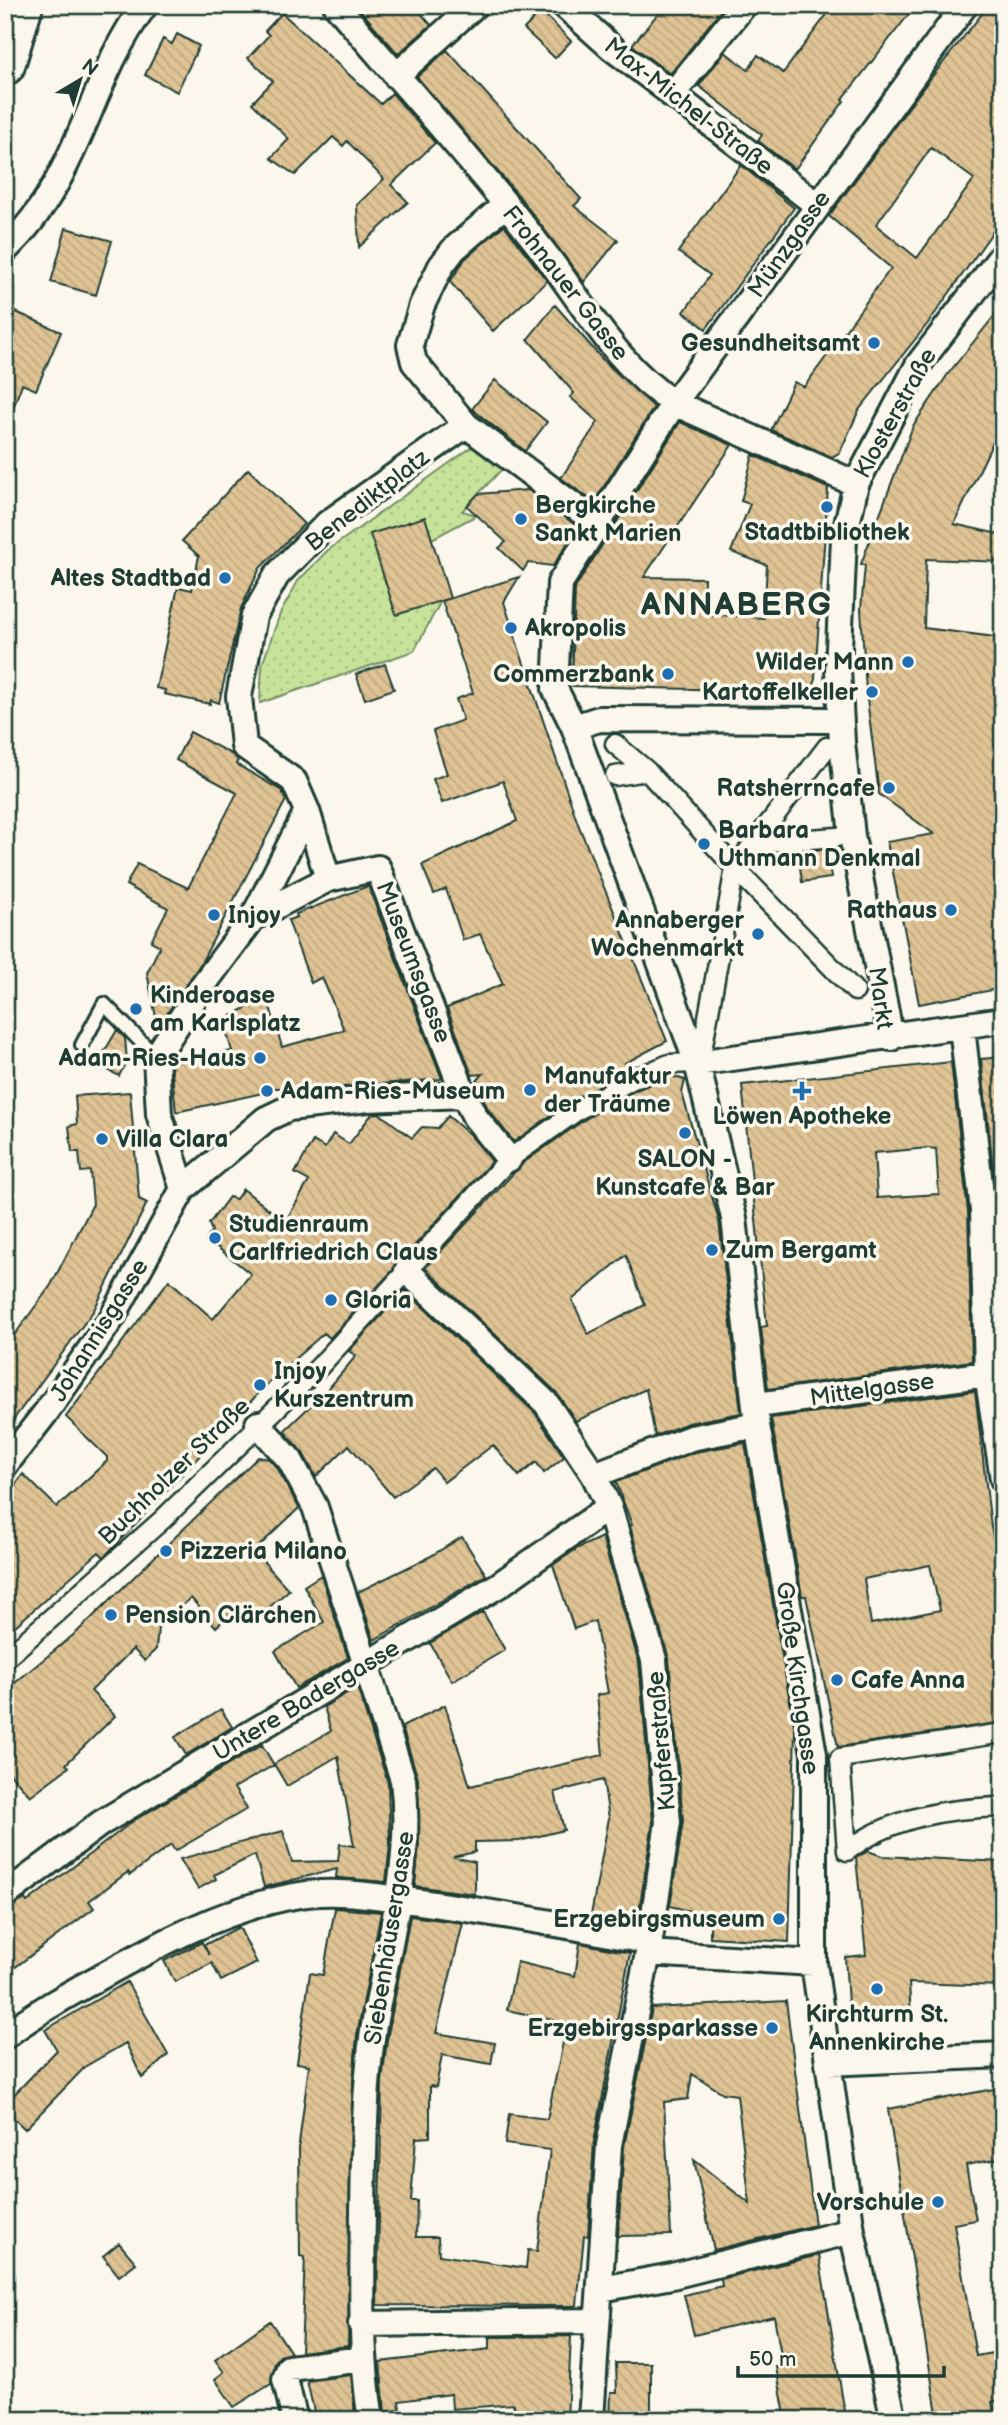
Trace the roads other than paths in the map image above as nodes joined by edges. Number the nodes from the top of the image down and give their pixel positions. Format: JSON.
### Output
{"nodes":[{"id":1,"x":23,"y":5,"type":"edge"},
{"id":2,"x":145,"y":5,"type":"edge"},
{"id":3,"x":336,"y":5,"type":"edge"},
{"id":4,"x":475,"y":5,"type":"edge"},
{"id":5,"x":564,"y":5,"type":"edge"},
{"id":6,"x":744,"y":5,"type":"edge"},
{"id":7,"x":965,"y":5,"type":"edge"},
{"id":8,"x":5,"y":65,"type":"edge"},
{"id":9,"x":396,"y":76,"type":"junction"},
{"id":10,"x":672,"y":95,"type":"junction"},
{"id":11,"x":506,"y":204,"type":"junction"},
{"id":12,"x":816,"y":204,"type":"junction"},
{"id":13,"x":5,"y":250,"type":"edge"},
{"id":14,"x":1003,"y":254,"type":"edge"},
{"id":15,"x":674,"y":403,"type":"junction"},
{"id":16,"x":466,"y":425,"type":"junction"},
{"id":17,"x":856,"y":484,"type":"junction"},
{"id":18,"x":598,"y":524,"type":"junction"},
{"id":19,"x":840,"y":720,"type":"junction"},
{"id":20,"x":574,"y":727,"type":"junction"},
{"id":21,"x":615,"y":744,"type":"dead end"},
{"id":22,"x":827,"y":747,"type":"dead end"},
{"id":23,"x":647,"y":771,"type":"junction"},
{"id":24,"x":615,"y":776,"type":"dead end"},
{"id":25,"x":307,"y":811,"type":"junction"},
{"id":26,"x":837,"y":837,"type":"dead end"},
{"id":27,"x":754,"y":843,"type":"junction"},
{"id":28,"x":735,"y":868,"type":"junction"},
{"id":29,"x":328,"y":879,"type":"junction"},
{"id":30,"x":253,"y":918,"type":"junction"},
{"id":31,"x":855,"y":991,"type":"dead end"},
{"id":32,"x":1003,"y":1020,"type":"edge"},
{"id":33,"x":961,"y":1027,"type":"junction"},
{"id":34,"x":891,"y":1038,"type":"junction"},
{"id":35,"x":82,"y":1045,"type":"dead end"},
{"id":36,"x":700,"y":1054,"type":"junction"},
{"id":37,"x":156,"y":1057,"type":"junction"},
{"id":38,"x":464,"y":1096,"type":"junction"},
{"id":39,"x":509,"y":1159,"type":"junction"},
{"id":40,"x":183,"y":1189,"type":"junction"},
{"id":41,"x":407,"y":1271,"type":"junction"},
{"id":42,"x":987,"y":1374,"type":"junction"},
{"id":43,"x":757,"y":1415,"type":"junction"},
{"id":44,"x":258,"y":1424,"type":"junction"},
{"id":45,"x":5,"y":1465,"type":"edge"},
{"id":46,"x":594,"y":1475,"type":"junction"},
{"id":47,"x":1003,"y":1479,"type":"edge"},
{"id":48,"x":609,"y":1507,"type":"junction"},
{"id":49,"x":5,"y":1658,"type":"edge"},
{"id":50,"x":367,"y":1663,"type":"junction"},
{"id":51,"x":1003,"y":1733,"type":"edge"},
{"id":52,"x":1003,"y":1807,"type":"edge"},
{"id":53,"x":5,"y":1895,"type":"edge"},
{"id":54,"x":399,"y":1899,"type":"junction"},
{"id":55,"x":649,"y":1947,"type":"junction"},
{"id":56,"x":814,"y":1963,"type":"junction"},
{"id":57,"x":5,"y":2036,"type":"edge"},
{"id":58,"x":1003,"y":2055,"type":"edge"},
{"id":59,"x":828,"y":2063,"type":"junction"},
{"id":60,"x":852,"y":2231,"type":"junction"},
{"id":61,"x":601,"y":2289,"type":"junction"},
{"id":62,"x":597,"y":2320,"type":"junction"},
{"id":63,"x":361,"y":2324,"type":"junction"},
{"id":64,"x":363,"y":2359,"type":"junction"},
{"id":65,"x":295,"y":2420,"type":"edge"},
{"id":66,"x":371,"y":2420,"type":"edge"},
{"id":67,"x":591,"y":2420,"type":"edge"},
{"id":68,"x":894,"y":2420,"type":"edge"}],
"edges":[{"from":1,"to":8,"type":"main road"},
{"from":2,"to":13,"type":"street"},
{"from":3,"to":9,"type":"street","name":"Frohnauer Gasse"},
{"from":4,"to":9,"type":"street"},
{"from":5,"to":10,"type":"street","name":"Max-Michel-Straße"},
{"from":6,"to":10,"type":"street"},
{"from":7,"to":12,"type":"street","name":"Münzgasse"},
{"from":9,"to":11,"type":"street","name":"Frohnauer Gasse"},
{"from":10,"to":12,"type":"street","name":"Max-Michel-Straße"},
{"from":11,"to":15,"type":"street","name":"Frohnauer Gasse"},
{"from":11,"to":16,"type":"street"},
{"from":12,"to":15,"type":"street","name":"Münzgasse"},
{"from":14,"to":17,"type":"street","name":"Klosterstraße"},
{"from":15,"to":17,"type":"street","name":"Frohnauer Gasse"},
{"from":15,"to":18,"type":"street","name":"Münzgasse"},
{"from":16,"to":18,"type":"street"},
{"from":16,"to":25,"type":"street","name":"Benediktplatz"},
{"from":17,"to":19,"type":"street","name":"Klosterstraße"},
{"from":18,"to":20,"type":"street","name":"Münzgasse"},
{"from":19,"to":20,"type":"street"},
{"from":19,"to":34,"type":"street","name":"Markt"},
{"from":20,"to":36,"type":"street"},
{"from":21,"to":23,"type":"street","name":"Markt"},
{"from":22,"to":27,"type":"street"},
{"from":23,"to":24,"type":"street"},
{"from":23,"to":28,"type":"street","name":"Markt"},
{"from":25,"to":29,"type":"street","name":"Benediktplatz"},
{"from":25,"to":30,"type":"street"},
{"from":26,"to":27,"type":"street"},
{"from":27,"to":28,"type":"street"},
{"from":28,"to":31,"type":"street","name":"Markt"},
{"from":28,"to":36,"type":"street"},
{"from":29,"to":30,"type":"street"},
{"from":29,"to":38,"type":"street","name":"Museumsgasse"},
{"from":30,"to":37,"type":"street"},
{"from":32,"to":33,"type":"street"},
{"from":33,"to":34,"type":"street"},
{"from":33,"to":42,"type":"street"},
{"from":34,"to":36,"type":"street","name":"Markt"},
{"from":35,"to":37,"type":"lane"},
{"from":36,"to":39,"type":"street","name":"Buchholzer Straße"},
{"from":36,"to":43,"type":"street","name":"Große Kirchgasse"},
{"from":37,"to":40,"type":"street"},
{"from":38,"to":39,"type":"street"},
{"from":38,"to":40,"type":"street","name":"Johannisgasse"},
{"from":39,"to":41,"type":"street","name":"Buchholzer Straße"},
{"from":40,"to":45,"type":"street","name":"Johannisgasse"},
{"from":41,"to":44,"type":"street","name":"Buchholzer Straße"},
{"from":41,"to":46,"type":"street","name":"Kupferstraße"},
{"from":42,"to":43,"type":"street","name":"Mittelgasse"},
{"from":42,"to":47,"type":"street"},
{"from":43,"to":46,"type":"street"},
{"from":43,"to":56,"type":"street","name":"Große Kirchgasse"},
{"from":44,"to":49,"type":"street","name":"Buchholzer Straße"},
{"from":44,"to":50,"type":"street","name":"Siebenhäusergasse"},
{"from":46,"to":48,"type":"street","name":"Kupferstraße"},
{"from":48,"to":50,"type":"street","name":"Untere Badergasse"},
{"from":48,"to":55,"type":"street","name":"Kupferstraße"},
{"from":50,"to":53,"type":"street","name":"Untere Badergasse"},
{"from":50,"to":54,"type":"street","name":"Siebenhäusergasse"},
{"from":51,"to":52,"type":"street"},
{"from":54,"to":55,"type":"street"},
{"from":54,"to":57,"type":"street"},
{"from":54,"to":63,"type":"street","name":"Siebenhäusergasse"},
{"from":55,"to":56,"type":"street"},
{"from":55,"to":61,"type":"street","name":"Kupferstraße"},
{"from":56,"to":59,"type":"street","name":"Große Kirchgasse"},
{"from":58,"to":59,"type":"street"},
{"from":59,"to":60,"type":"street","name":"Große Kirchgasse"},
{"from":60,"to":61,"type":"street"},
{"from":60,"to":68,"type":"street","name":"Große Kirchgasse"},
{"from":61,"to":62,"type":"street","name":"Kupferstraße"},
{"from":62,"to":63,"type":"street"},
{"from":62,"to":67,"type":"street","name":"Kupferstraße"},
{"from":63,"to":64,"type":"street","name":"Siebenhäusergasse"},
{"from":64,"to":65,"type":"street"},
{"from":64,"to":66,"type":"street","name":"Siebenhäusergasse"}]}
